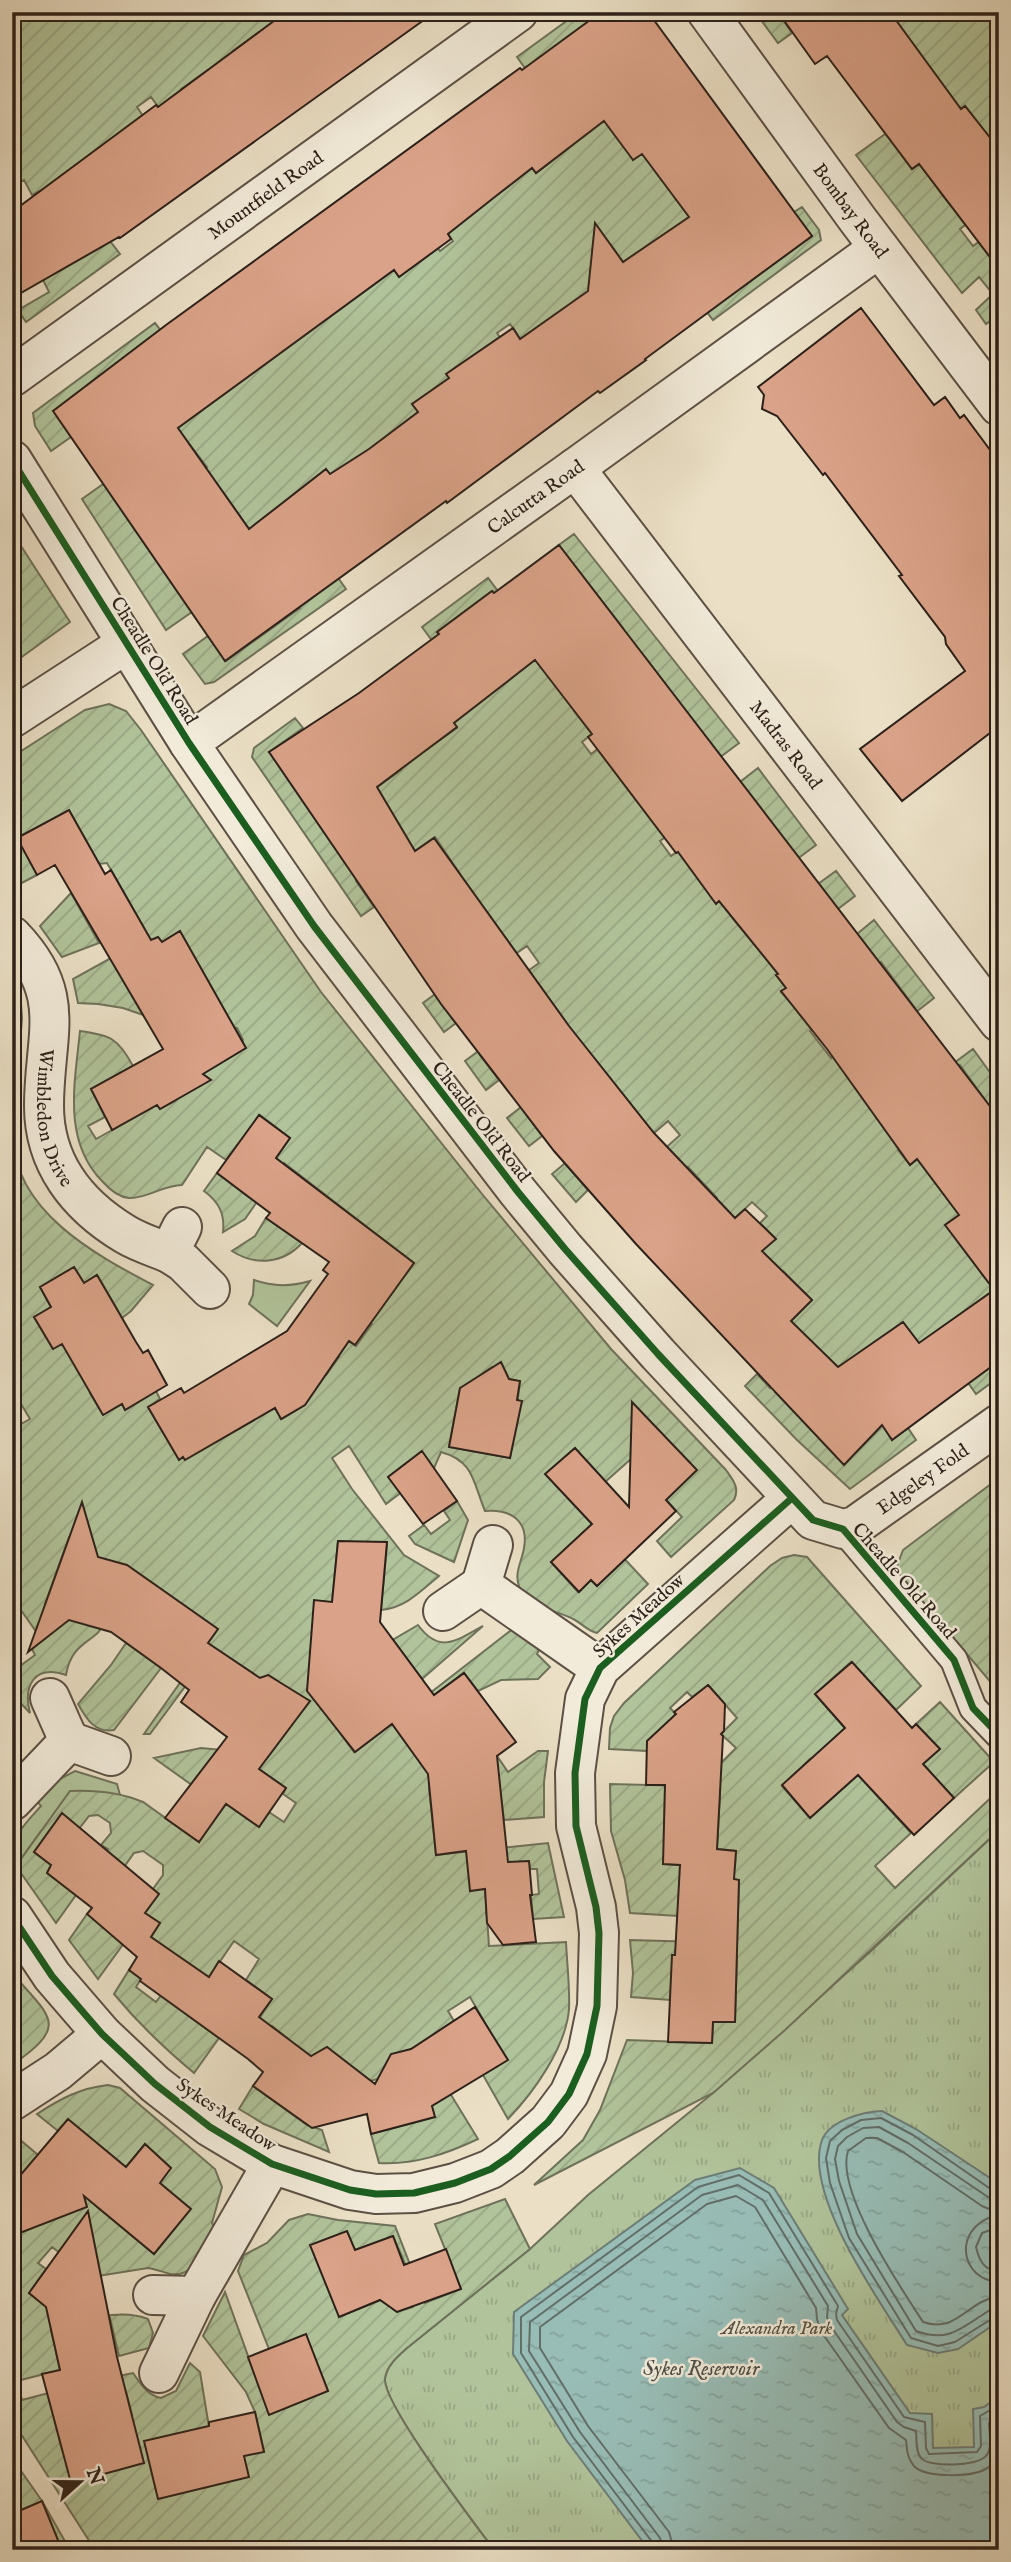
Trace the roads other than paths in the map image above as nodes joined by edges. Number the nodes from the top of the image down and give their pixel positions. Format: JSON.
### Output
{"nodes":[{"id":1,"x":707,"y":12,"type":"edge"},
{"id":2,"x":501,"y":17,"type":"edge"},
{"id":3,"x":879,"y":247,"type":"junction"},
{"id":4,"x":12,"y":377,"type":"edge"},
{"id":5,"x":999,"y":406,"type":"edge"},
{"id":6,"x":12,"y":460,"type":"edge"},
{"id":7,"x":575,"y":468,"type":"junction"},
{"id":8,"x":126,"y":644,"type":"junction"},
{"id":9,"x":12,"y":718,"type":"edge"},
{"id":10,"x":189,"y":743,"type":"junction"},
{"id":11,"x":12,"y":936,"type":"edge"},
{"id":12,"x":999,"y":1022,"type":"edge"},
{"id":13,"x":210,"y":1289,"type":"dead end"},
{"id":14,"x":999,"y":1424,"type":"edge"},
{"id":15,"x":792,"y":1498,"type":"junction"},
{"id":16,"x":843,"y":1529,"type":"junction"},
{"id":17,"x":493,"y":1545,"type":"dead end"},
{"id":18,"x":481,"y":1585,"type":"junction"},
{"id":19,"x":443,"y":1611,"type":"dead end"},
{"id":20,"x":600,"y":1668,"type":"junction"},
{"id":21,"x":50,"y":1698,"type":"dead end"},
{"id":22,"x":999,"y":1735,"type":"edge"},
{"id":23,"x":69,"y":1741,"type":"junction"},
{"id":24,"x":111,"y":1756,"type":"dead end"},
{"id":25,"x":12,"y":1801,"type":"edge"},
{"id":26,"x":12,"y":1916,"type":"edge"},
{"id":27,"x":102,"y":2034,"type":"junction"},
{"id":28,"x":12,"y":2101,"type":"edge"},
{"id":29,"x":272,"y":2164,"type":"junction"},
{"id":30,"x":153,"y":2295,"type":"dead end"},
{"id":31,"x":196,"y":2296,"type":"junction"},
{"id":32,"x":159,"y":2373,"type":"dead end"}],
"edges":[{"from":1,"to":3,"type":"street","name":"Bombay Road"},
{"from":2,"to":4,"type":"street","name":"Mountfield Road"},
{"from":3,"to":5,"type":"street","name":"Bombay Road"},
{"from":3,"to":7,"type":"street","name":"Calcutta Road"},
{"from":6,"to":8,"type":"street","name":"Cheadle Old Road"},
{"from":7,"to":10,"type":"street","name":"Calcutta Road"},
{"from":7,"to":12,"type":"street","name":"Madras Road"},
{"from":8,"to":9,"type":"street"},
{"from":8,"to":10,"type":"street","name":"Cheadle Old Road"},
{"from":10,"to":15,"type":"street","name":"Cheadle Old Road"},
{"from":11,"to":13,"type":"street","name":"Wimbledon Drive"},
{"from":14,"to":16,"type":"street","name":"Edgeley Fold"},
{"from":15,"to":16,"type":"street","name":"Cheadle Old Road"},
{"from":15,"to":20,"type":"street","name":"Sykes Meadow"},
{"from":16,"to":22,"type":"lane","name":"Cheadle Old Road"},
{"from":17,"to":18,"type":"street"},
{"from":18,"to":19,"type":"street"},
{"from":18,"to":20,"type":"street","name":"Sykes Meadow"},
{"from":20,"to":29,"type":"street","name":"Sykes Meadow"},
{"from":21,"to":23,"type":"street"},
{"from":23,"to":24,"type":"street"},
{"from":23,"to":25,"type":"street"},
{"from":26,"to":27,"type":"street","name":"Sykes Meadow"},
{"from":27,"to":28,"type":"street"},
{"from":27,"to":29,"type":"street","name":"Sykes Meadow"},
{"from":29,"to":31,"type":"street","name":"Sykes Meadow"},
{"from":30,"to":31,"type":"street"},
{"from":31,"to":32,"type":"street","name":"Sykes Meadow"}]}
